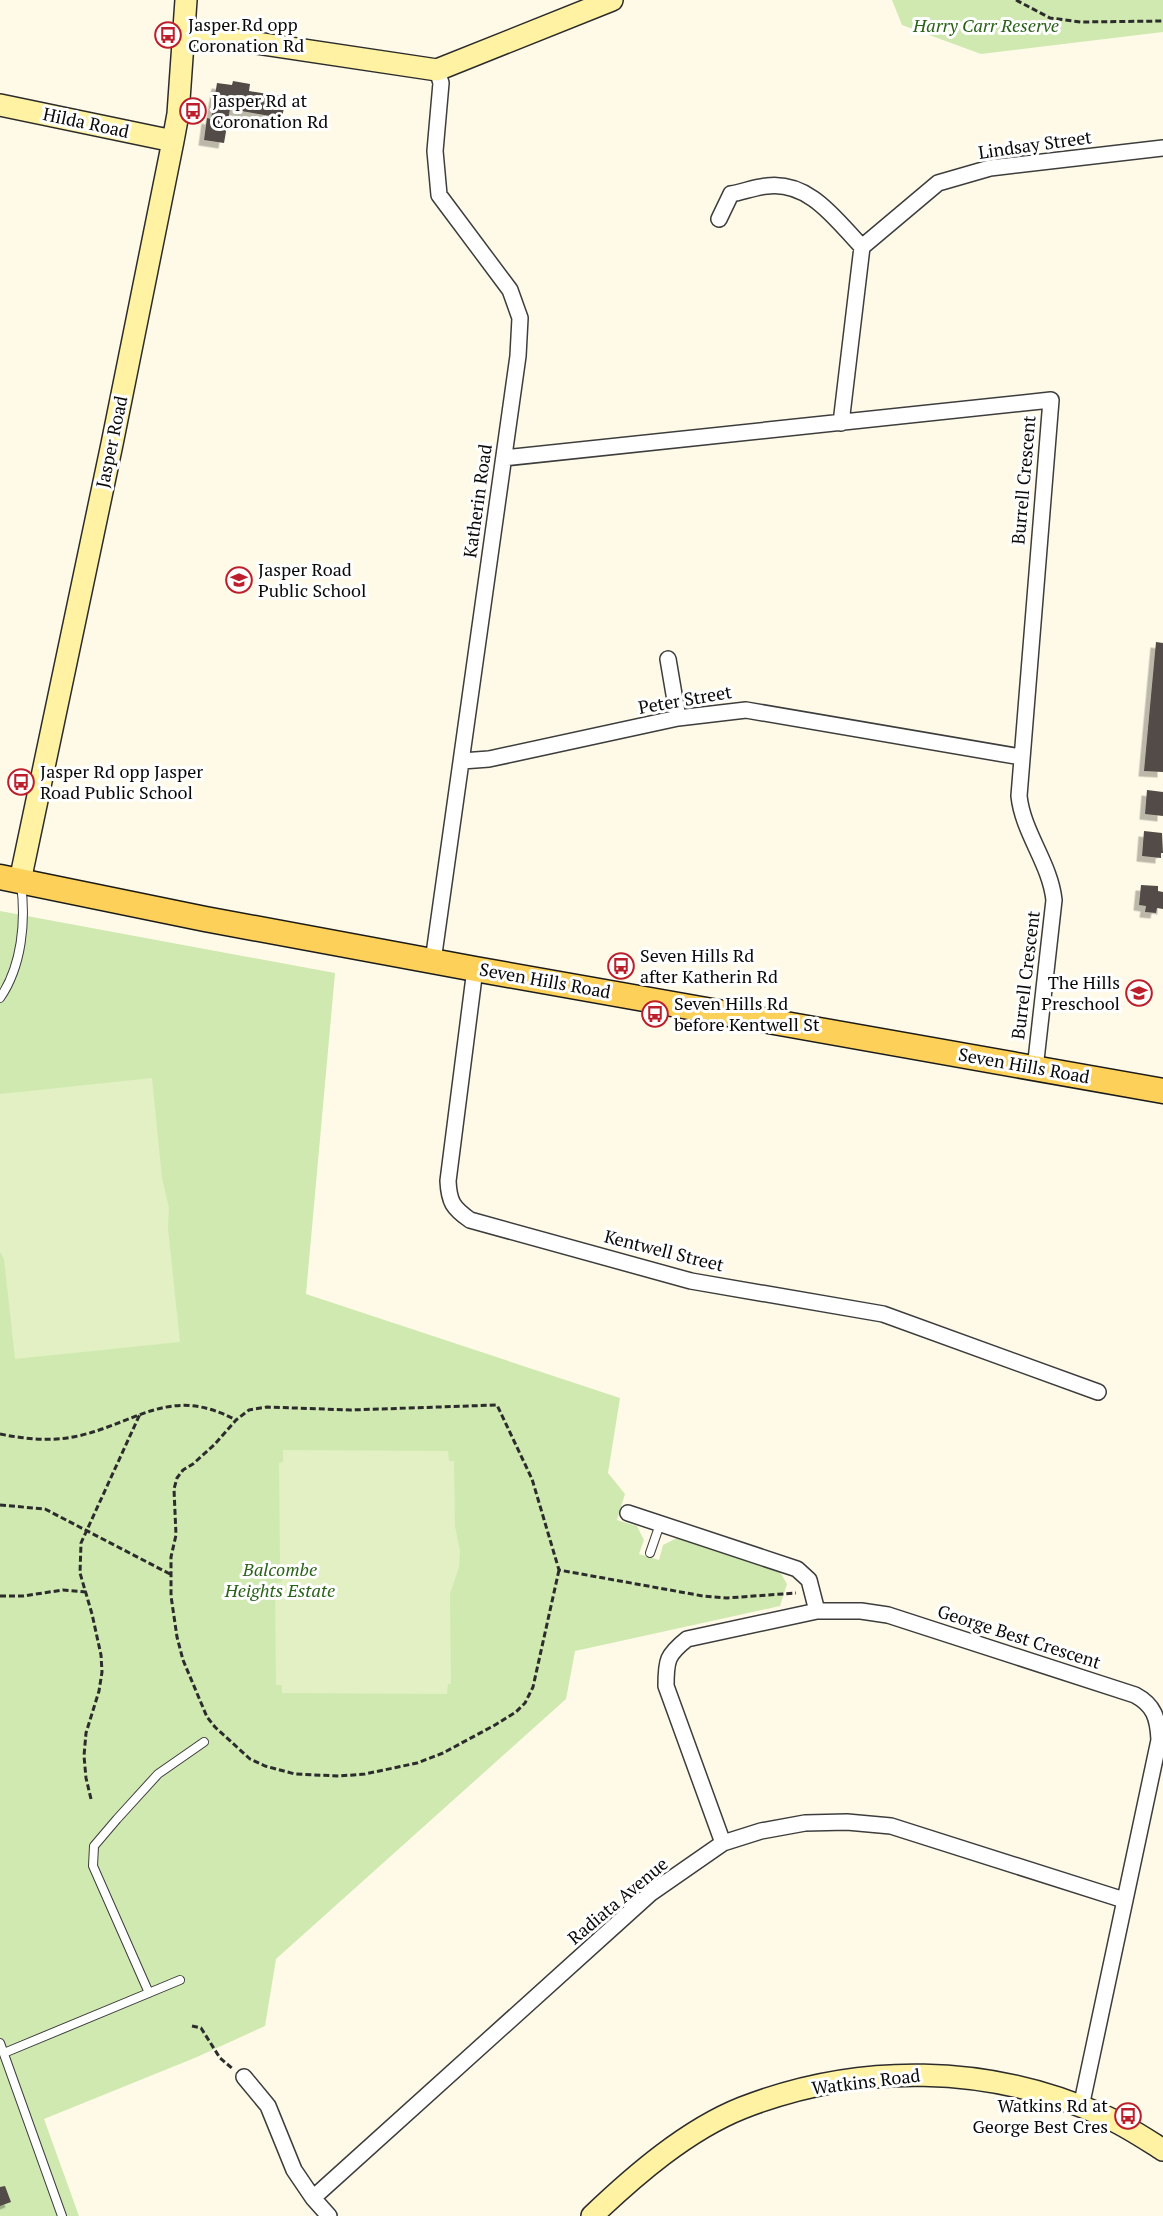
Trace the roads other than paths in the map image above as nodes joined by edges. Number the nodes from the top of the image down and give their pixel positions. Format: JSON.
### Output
{"nodes":[{"id":1,"x":186,"y":0,"type":"edge"},
{"id":2,"x":612,"y":0,"type":"edge"},
{"id":3,"x":184,"y":32,"type":"junction"},
{"id":4,"x":437,"y":70,"type":"junction"},
{"id":5,"x":0,"y":105,"type":"edge"},
{"id":6,"x":173,"y":141,"type":"junction"},
{"id":7,"x":1163,"y":148,"type":"edge"},
{"id":8,"x":718,"y":219,"type":"dead end"},
{"id":9,"x":862,"y":247,"type":"junction"},
{"id":10,"x":841,"y":423,"type":"junction"},
{"id":11,"x":504,"y":458,"type":"junction"},
{"id":12,"x":668,"y":658,"type":"dead end"},
{"id":13,"x":678,"y":718,"type":"junction"},
{"id":14,"x":1021,"y":757,"type":"junction"},
{"id":15,"x":462,"y":761,"type":"junction"},
{"id":16,"x":10,"y":879,"type":"edge"},
{"id":17,"x":433,"y":961,"type":"junction"},
{"id":18,"x":475,"y":969,"type":"junction"},
{"id":19,"x":0,"y":998,"type":"edge"},
{"id":20,"x":1035,"y":1069,"type":"junction"},
{"id":21,"x":1163,"y":1091,"type":"edge"},
{"id":22,"x":1098,"y":1392,"type":"dead end"},
{"id":23,"x":628,"y":1513,"type":"dead end"},
{"id":24,"x":660,"y":1524,"type":"junction"},
{"id":25,"x":650,"y":1553,"type":"dead end"},
{"id":26,"x":817,"y":1611,"type":"junction"},
{"id":27,"x":204,"y":1742,"type":"dead end"},
{"id":28,"x":723,"y":1843,"type":"junction"},
{"id":29,"x":1124,"y":1900,"type":"junction"},
{"id":30,"x":180,"y":1980,"type":"dead end"},
{"id":31,"x":149,"y":1993,"type":"junction"},
{"id":32,"x":0,"y":2043,"type":"edge"},
{"id":33,"x":4,"y":2053,"type":"junction"},
{"id":34,"x":244,"y":2077,"type":"road end"},
{"id":35,"x":1081,"y":2107,"type":"junction"},
{"id":36,"x":1163,"y":2150,"type":"edge"},
{"id":37,"x":313,"y":2198,"type":"junction"},
{"id":38,"x":63,"y":2216,"type":"edge"},
{"id":39,"x":329,"y":2216,"type":"edge"},
{"id":40,"x":592,"y":2216,"type":"edge"}],
"edges":[{"from":1,"to":3,"type":"street","name":"Jasper Road"},
{"from":2,"to":4,"type":"street"},
{"from":3,"to":4,"type":"street"},
{"from":3,"to":6,"type":"street","name":"Jasper Road"},
{"from":4,"to":11,"type":"street","name":"Katherin Road"},
{"from":5,"to":6,"type":"street","name":"Hilda Road"},
{"from":6,"to":16,"type":"street","name":"Jasper Road"},
{"from":7,"to":9,"type":"street","name":"Lindsay Street"},
{"from":8,"to":9,"type":"street"},
{"from":9,"to":10,"type":"street"},
{"from":10,"to":11,"type":"street","name":"Burrell Crescent"},
{"from":10,"to":14,"type":"street","name":"Burrell Crescent"},
{"from":11,"to":15,"type":"street","name":"Katherin Road"},
{"from":12,"to":13,"type":"street"},
{"from":13,"to":14,"type":"street","name":"Peter Street"},
{"from":13,"to":15,"type":"street","name":"Peter Street"},
{"from":14,"to":20,"type":"street","name":"Burrell Crescent"},
{"from":15,"to":17,"type":"street","name":"Katherin Road"},
{"from":16,"to":17,"type":"main road","name":"Seven Hills Road"},
{"from":16,"to":19,"type":"lane"},
{"from":17,"to":18,"type":"main road","name":"Seven Hills Road"},
{"from":18,"to":20,"type":"main road","name":"Seven Hills Road"},
{"from":18,"to":22,"type":"street","name":"Kentwell Street"},
{"from":20,"to":21,"type":"main road","name":"Seven Hills Road"},
{"from":23,"to":24,"type":"street"},
{"from":24,"to":25,"type":"lane"},
{"from":24,"to":26,"type":"street"},
{"from":26,"to":28,"type":"street","name":"George Best Crescent"},
{"from":26,"to":29,"type":"street","name":"George Best Crescent"},
{"from":27,"to":31,"type":"lane"},
{"from":28,"to":29,"type":"street","name":"Radiata Avenue"},
{"from":28,"to":37,"type":"street","name":"Radiata Avenue"},
{"from":29,"to":35,"type":"street","name":"George Best Crescent"},
{"from":30,"to":31,"type":"lane"},
{"from":31,"to":33,"type":"lane"},
{"from":32,"to":33,"type":"lane"},
{"from":33,"to":38,"type":"lane"},
{"from":34,"to":37,"type":"street"},
{"from":35,"to":36,"type":"street","name":"Watkins Road"},
{"from":35,"to":40,"type":"street","name":"Watkins Road"},
{"from":37,"to":39,"type":"street"}]}
